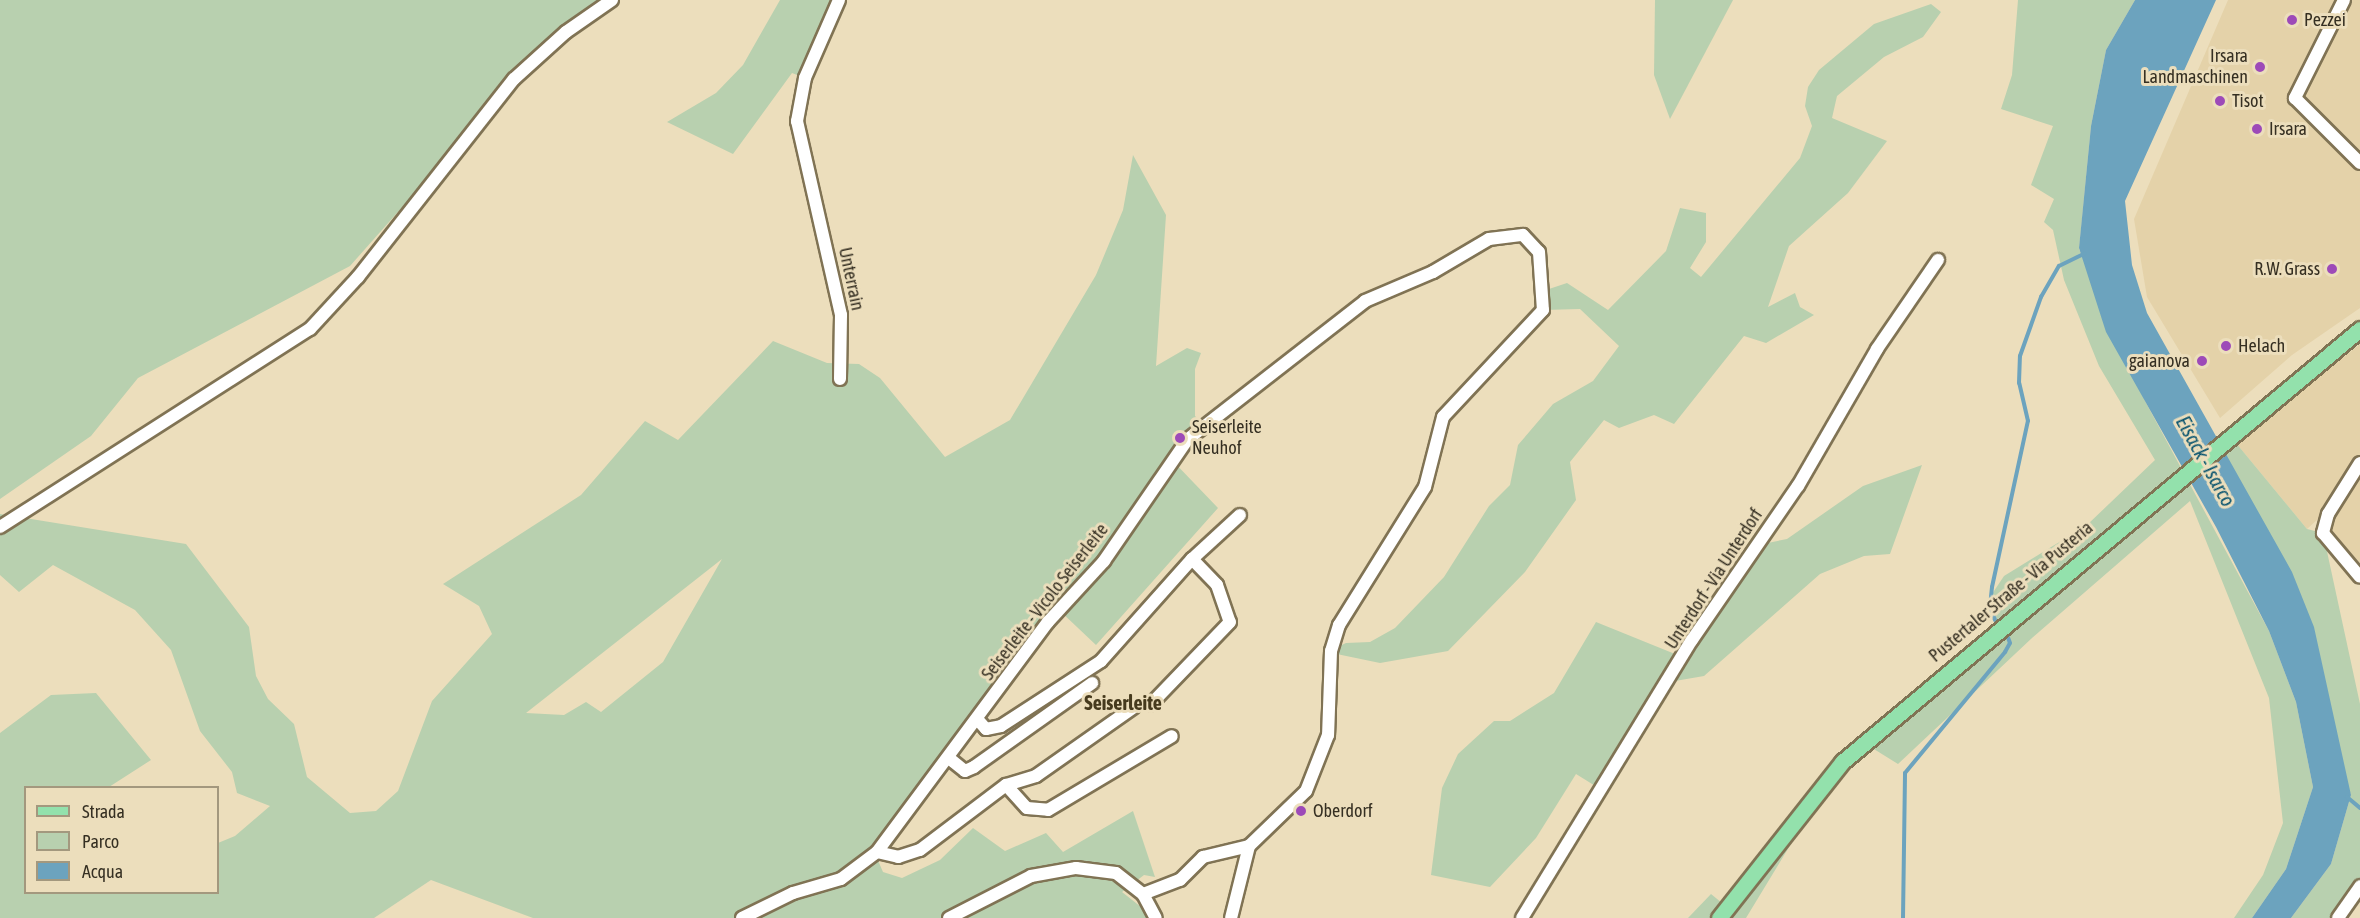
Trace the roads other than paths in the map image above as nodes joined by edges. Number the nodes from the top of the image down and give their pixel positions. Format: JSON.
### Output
{"nodes":[{"id":1,"x":612,"y":0,"type":"edge"},
{"id":2,"x":839,"y":0,"type":"edge"},
{"id":3,"x":2344,"y":0,"type":"edge"},
{"id":4,"x":2360,"y":163,"type":"edge"},
{"id":5,"x":1938,"y":260,"type":"dead end"},
{"id":6,"x":2360,"y":329,"type":"edge"},
{"id":7,"x":840,"y":379,"type":"dead end"},
{"id":8,"x":2360,"y":463,"type":"edge"},
{"id":9,"x":1240,"y":515,"type":"dead end"},
{"id":10,"x":0,"y":527,"type":"edge"},
{"id":11,"x":1192,"y":559,"type":"junction"},
{"id":12,"x":2360,"y":577,"type":"edge"},
{"id":13,"x":1092,"y":683,"type":"dead end"},
{"id":14,"x":1151,"y":704,"type":"dead end"},
{"id":15,"x":1134,"y":707,"type":"dead end"},
{"id":16,"x":978,"y":720,"type":"junction"},
{"id":17,"x":1172,"y":736,"type":"dead end"},
{"id":18,"x":950,"y":759,"type":"junction"},
{"id":19,"x":1006,"y":785,"type":"junction"},
{"id":20,"x":1249,"y":846,"type":"junction"},
{"id":21,"x":878,"y":852,"type":"junction"},
{"id":22,"x":2360,"y":886,"type":"edge"},
{"id":23,"x":1143,"y":894,"type":"junction"},
{"id":24,"x":742,"y":918,"type":"edge"},
{"id":25,"x":949,"y":918,"type":"edge"},
{"id":26,"x":1156,"y":918,"type":"edge"},
{"id":27,"x":1231,"y":918,"type":"edge"},
{"id":28,"x":1522,"y":918,"type":"edge"},
{"id":29,"x":1719,"y":918,"type":"edge"},
{"id":30,"x":2338,"y":918,"type":"edge"}],
"edges":[{"from":1,"to":10,"type":"street"},
{"from":2,"to":7,"type":"street","name":"Unterrain"},
{"from":3,"to":4,"type":"street"},
{"from":5,"to":28,"type":"street","name":"Unterdorf - Via Unterdorf"},
{"from":6,"to":29,"type":"main road","name":"Pustertaler Straße - Via Pusteria"},
{"from":8,"to":12,"type":"street"},
{"from":9,"to":11,"type":"street"},
{"from":11,"to":14,"type":"street"},
{"from":11,"to":16,"type":"street"},
{"from":13,"to":18,"type":"street"},
{"from":15,"to":19,"type":"street"},
{"from":16,"to":18,"type":"street","name":"Seiserleite - Vicolo Seiserleite"},
{"from":16,"to":20,"type":"street","name":"Seiserleite - Vicolo Seiserleite"},
{"from":17,"to":19,"type":"street"},
{"from":18,"to":21,"type":"street","name":"Seiserleite - Vicolo Seiserleite"},
{"from":19,"to":21,"type":"street"},
{"from":20,"to":23,"type":"street"},
{"from":20,"to":27,"type":"street"},
{"from":21,"to":24,"type":"street","name":"Seiserleite - Vicolo Seiserleite"},
{"from":22,"to":30,"type":"street"},
{"from":23,"to":25,"type":"street"},
{"from":23,"to":26,"type":"street"}]}
